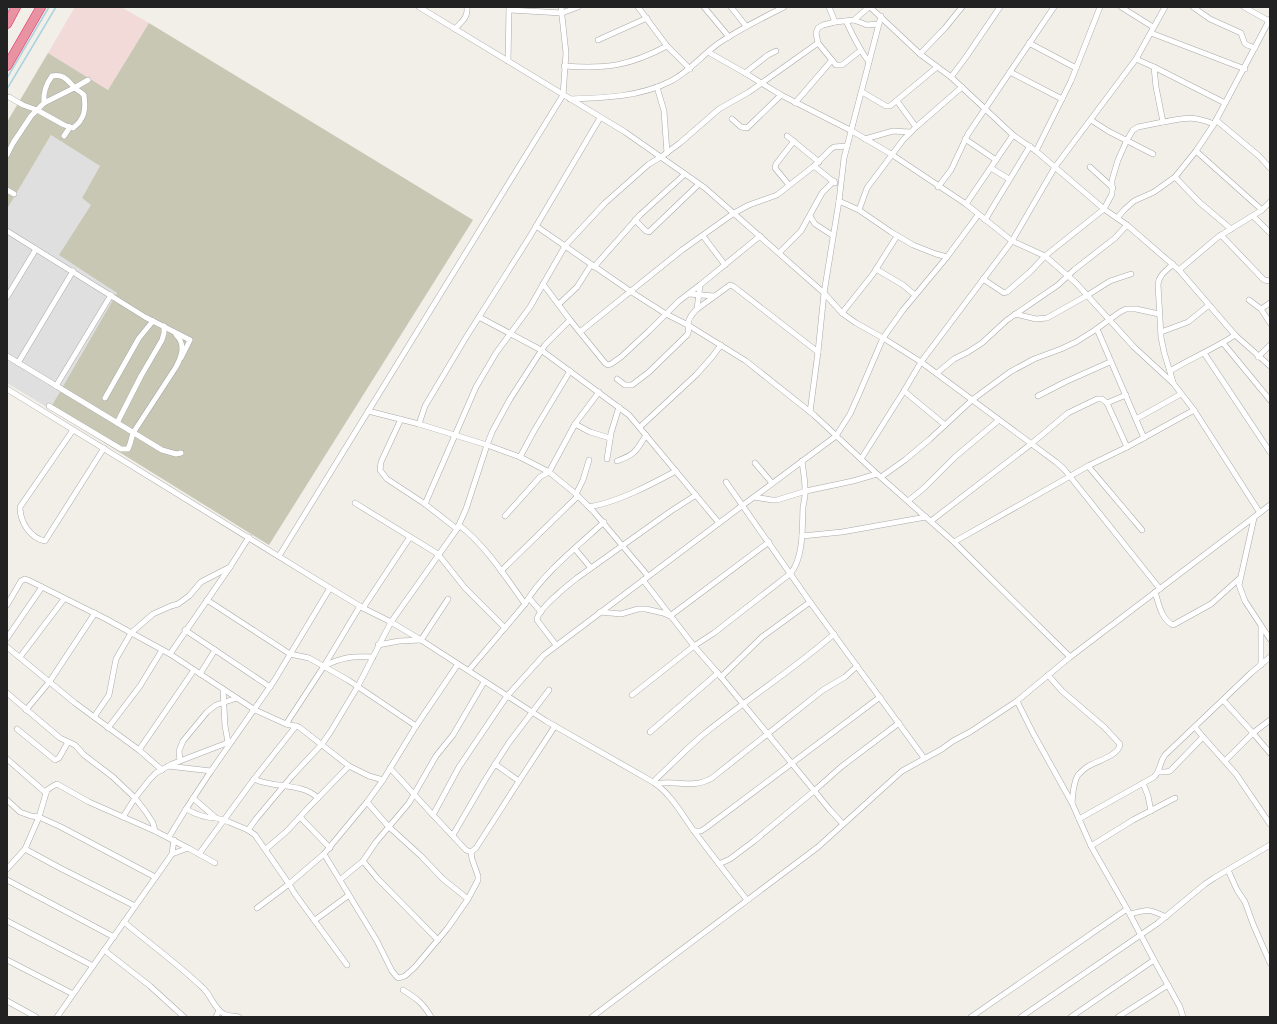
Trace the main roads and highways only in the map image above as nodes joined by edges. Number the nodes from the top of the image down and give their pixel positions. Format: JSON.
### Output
{"nodes":[{"id":1,"x":16,"y":7,"type":"edge"},
{"id":2,"x":41,"y":7,"type":"edge"},
{"id":3,"x":7,"y":24,"type":"edge"},
{"id":4,"x":7,"y":66,"type":"edge"}],
"edges":[{"from":1,"to":3,"type":"highway"},
{"from":2,"to":4,"type":"highway"}]}
